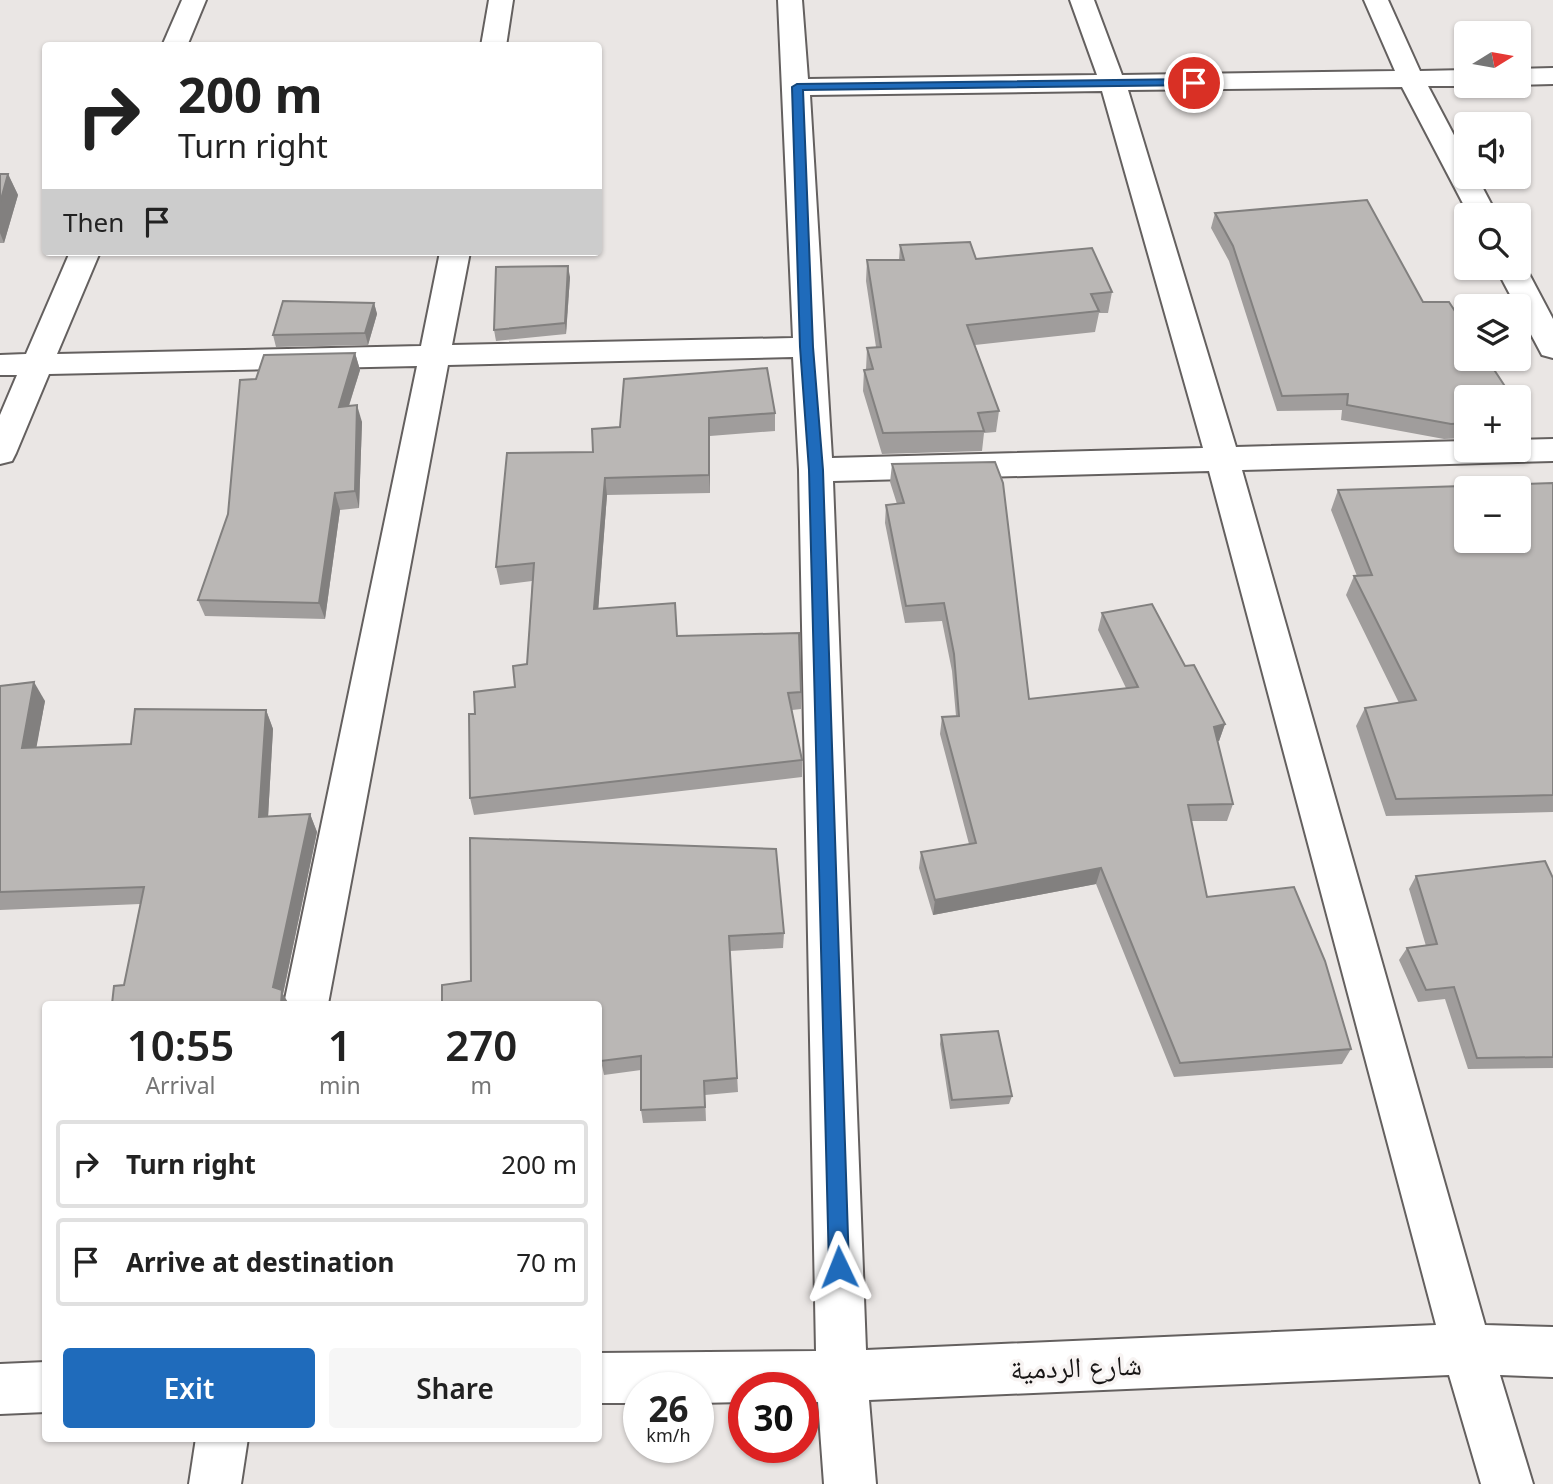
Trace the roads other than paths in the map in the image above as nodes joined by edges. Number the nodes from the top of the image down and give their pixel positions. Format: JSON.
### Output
{"nodes":[{"id":1,"x":194,"y":0,"type":"edge"},
{"id":2,"x":501,"y":0,"type":"edge"},
{"id":3,"x":790,"y":0,"type":"edge"},
{"id":4,"x":1082,"y":0,"type":"edge"},
{"id":5,"x":1376,"y":0,"type":"edge"},
{"id":6,"x":176,"y":42,"type":"edge"},
{"id":7,"x":494,"y":42,"type":"edge"},
{"id":8,"x":1553,"y":76,"type":"edge"},
{"id":9,"x":1531,"y":77,"type":"edge"},
{"id":10,"x":1454,"y":78,"type":"edge"},
{"id":11,"x":1411,"y":79,"type":"junction"},
{"id":12,"x":1113,"y":84,"type":"junction"},
{"id":13,"x":797,"y":87,"type":"junction"},
{"id":14,"x":1477,"y":203,"type":"edge"},
{"id":15,"x":83,"y":256,"type":"edge"},
{"id":16,"x":454,"y":256,"type":"edge"},
{"id":17,"x":1517,"y":280,"type":"edge"},
{"id":18,"x":806,"y":347,"type":"junction"},
{"id":19,"x":1553,"y":348,"type":"edge"},
{"id":20,"x":436,"y":356,"type":"junction"},
{"id":21,"x":0,"y":365,"type":"edge"},
{"id":22,"x":37,"y":365,"type":"junction"},
{"id":23,"x":1553,"y":450,"type":"edge"},
{"id":24,"x":0,"y":453,"type":"edge"},
{"id":25,"x":1223,"y":460,"type":"junction"},
{"id":26,"x":816,"y":470,"type":"junction"},
{"id":27,"x":307,"y":1001,"type":"edge"},
{"id":28,"x":1467,"y":1349,"type":"junction"},
{"id":29,"x":1553,"y":1352,"type":"edge"},
{"id":30,"x":842,"y":1377,"type":"junction"},
{"id":31,"x":602,"y":1378,"type":"edge"},
{"id":32,"x":42,"y":1387,"type":"edge"},
{"id":33,"x":0,"y":1389,"type":"edge"},
{"id":34,"x":221,"y":1442,"type":"edge"},
{"id":35,"x":215,"y":1484,"type":"edge"},
{"id":36,"x":850,"y":1484,"type":"edge"},
{"id":37,"x":1507,"y":1484,"type":"edge"}],
"edges":[{"from":1,"to":6,"type":"street"},
{"from":2,"to":7,"type":"street"},
{"from":3,"to":13,"type":"street"},
{"from":4,"to":12,"type":"street"},
{"from":5,"to":11,"type":"street"},
{"from":8,"to":9,"type":"street"},
{"from":10,"to":11,"type":"street"},
{"from":11,"to":12,"type":"street"},
{"from":11,"to":14,"type":"street"},
{"from":12,"to":13,"type":"street"},
{"from":12,"to":25,"type":"street"},
{"from":13,"to":18,"type":"street"},
{"from":15,"to":22,"type":"street"},
{"from":16,"to":20,"type":"street"},
{"from":17,"to":19,"type":"street"},
{"from":18,"to":20,"type":"street"},
{"from":18,"to":26,"type":"street"},
{"from":20,"to":22,"type":"street"},
{"from":20,"to":27,"type":"street"},
{"from":21,"to":22,"type":"street"},
{"from":22,"to":24,"type":"street"},
{"from":23,"to":25,"type":"street"},
{"from":25,"to":26,"type":"street"},
{"from":25,"to":28,"type":"street"},
{"from":26,"to":30,"type":"street"},
{"from":28,"to":29,"type":"street","name":"شارع الردمية"},
{"from":28,"to":30,"type":"street","name":"شارع الردمية"},
{"from":28,"to":37,"type":"street"},
{"from":30,"to":31,"type":"street","name":"شارع الردمية"},
{"from":30,"to":36,"type":"street"},
{"from":32,"to":33,"type":"street"},
{"from":34,"to":35,"type":"street"}]}
